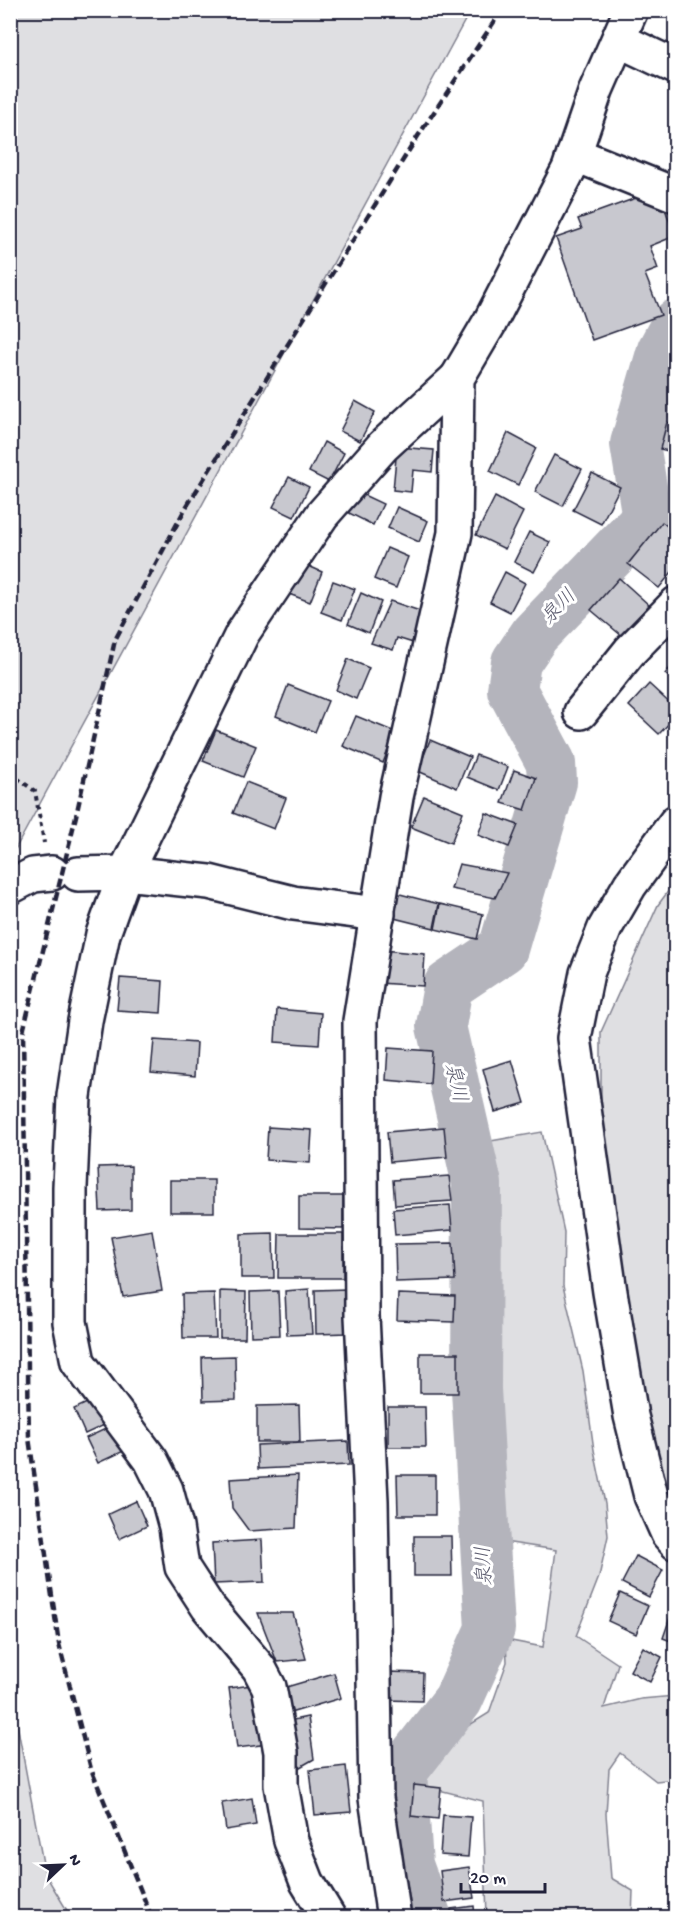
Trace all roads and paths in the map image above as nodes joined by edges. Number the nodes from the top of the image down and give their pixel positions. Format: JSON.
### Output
{"nodes":[{"id":1,"x":625,"y":25,"type":"edge"},
{"id":2,"x":675,"y":67,"type":"edge"},
{"id":3,"x":574,"y":154,"type":"junction"},
{"id":4,"x":675,"y":195,"type":"edge"},
{"id":5,"x":457,"y":378,"type":"junction"},
{"id":6,"x":675,"y":604,"type":"edge"},
{"id":7,"x":581,"y":712,"type":"dead end"},
{"id":8,"x":10,"y":773,"type":"edge"},
{"id":9,"x":675,"y":822,"type":"edge"},
{"id":10,"x":60,"y":873,"type":"junction"},
{"id":11,"x":125,"y":873,"type":"junction"},
{"id":12,"x":10,"y":887,"type":"edge"},
{"id":13,"x":378,"y":914,"type":"junction"},
{"id":14,"x":675,"y":1543,"type":"edge"},
{"id":15,"x":329,"y":1917,"type":"edge"},
{"id":16,"x":394,"y":1917,"type":"edge"}],
"edges":[{"from":1,"to":2,"type":"street"},
{"from":1,"to":3,"type":"street"},
{"from":3,"to":4,"type":"street"},
{"from":3,"to":5,"type":"street"},
{"from":5,"to":11,"type":"street"},
{"from":5,"to":13,"type":"street"},
{"from":6,"to":7,"type":"street"},
{"from":8,"to":10,"type":"path"},
{"from":9,"to":14,"type":"street"},
{"from":10,"to":11,"type":"street"},
{"from":10,"to":12,"type":"street"},
{"from":11,"to":13,"type":"street"},
{"from":11,"to":15,"type":"street"},
{"from":13,"to":16,"type":"street"}]}
